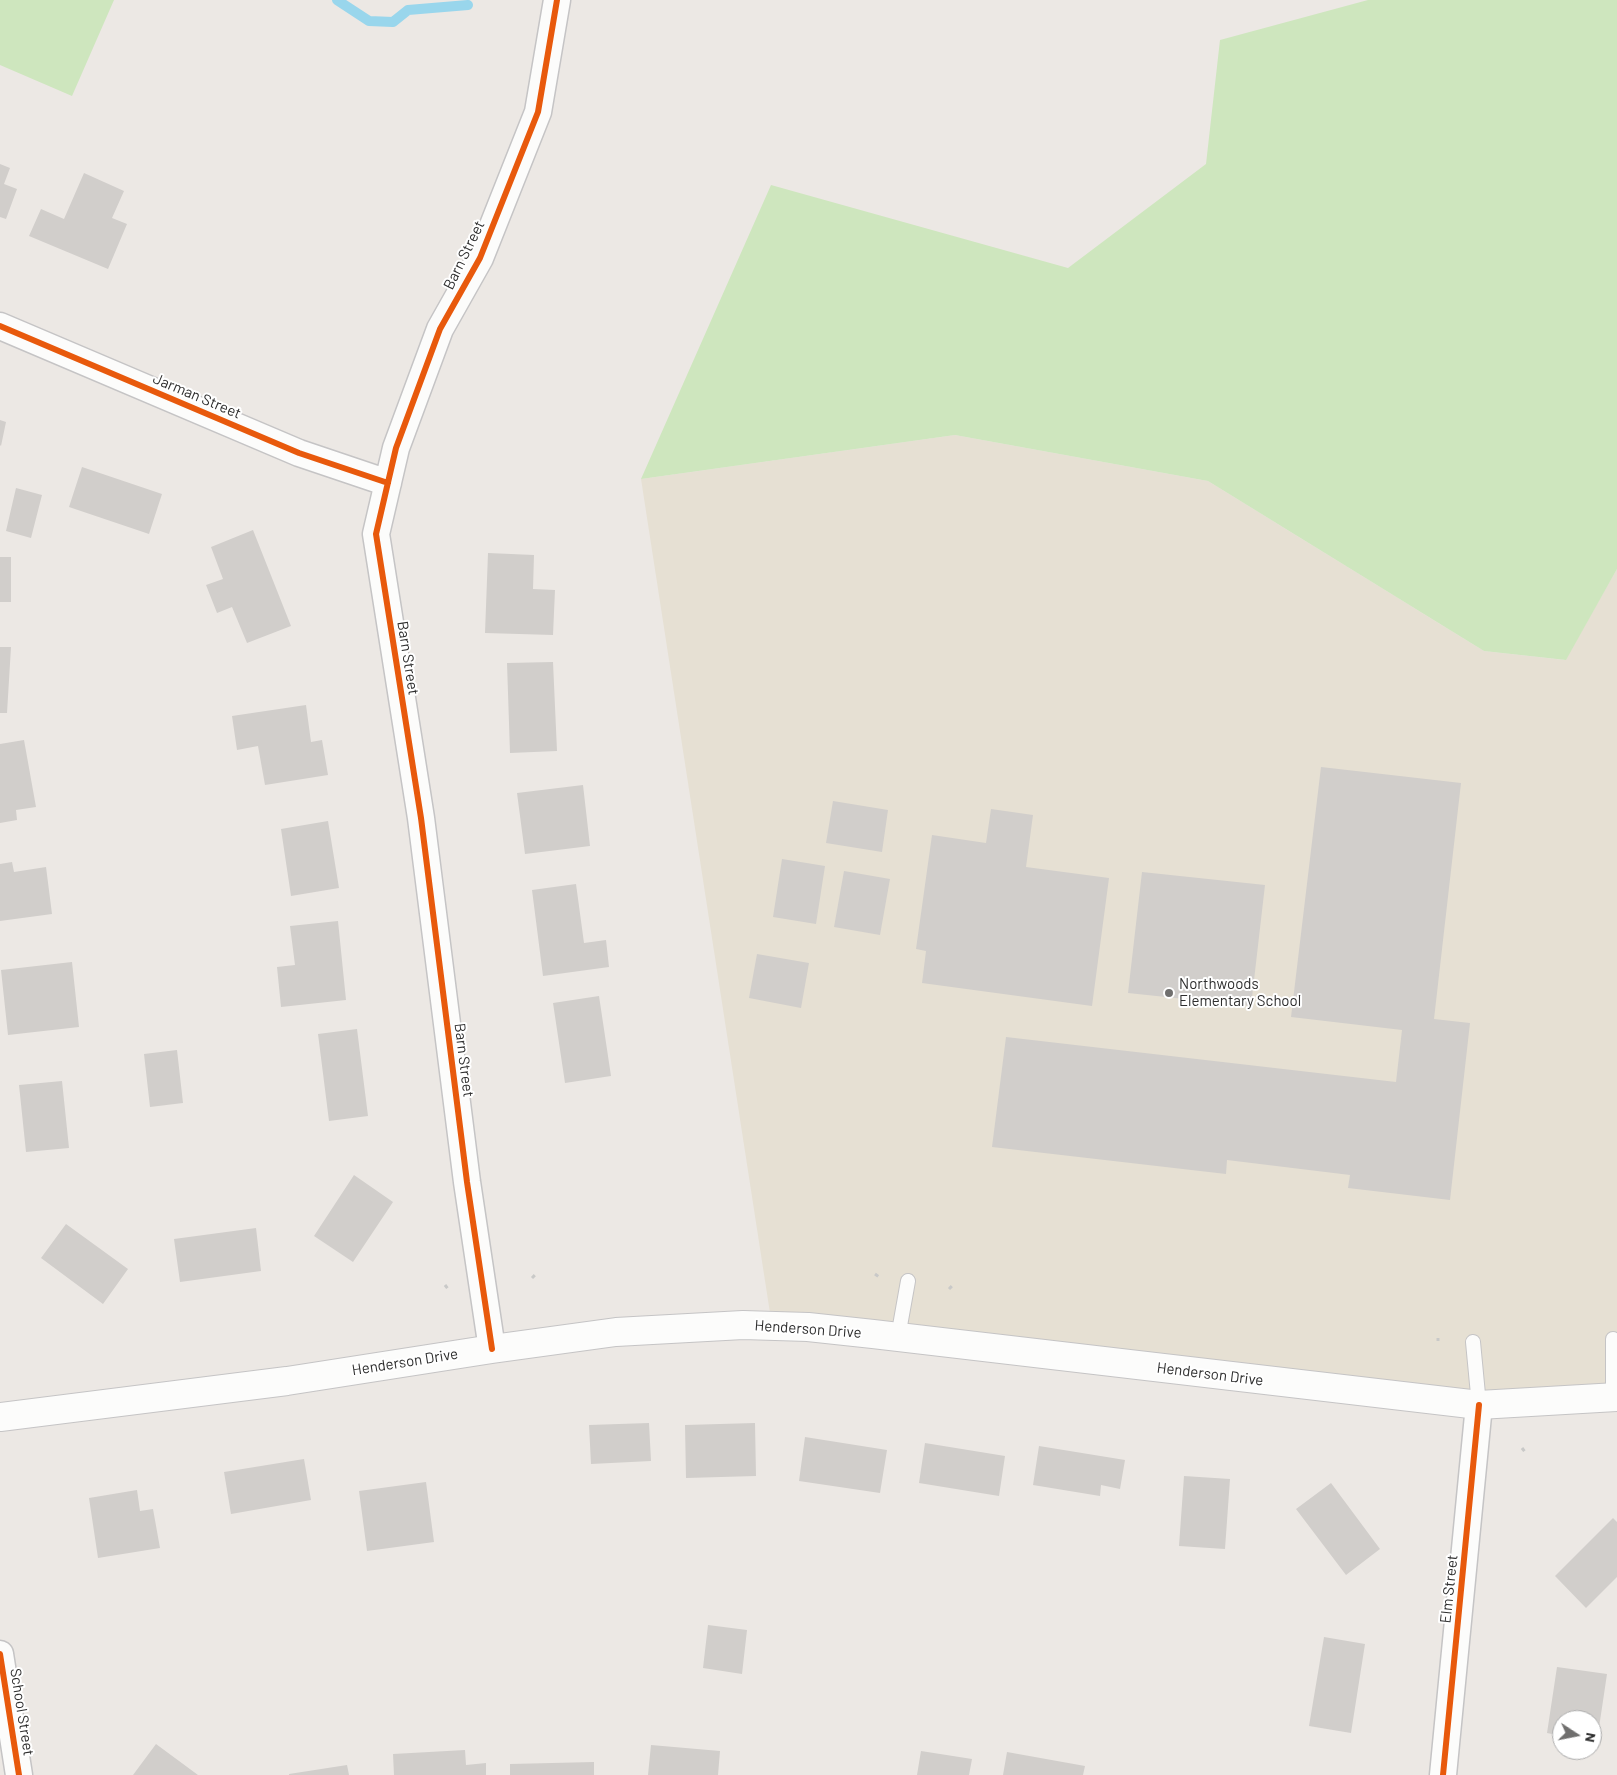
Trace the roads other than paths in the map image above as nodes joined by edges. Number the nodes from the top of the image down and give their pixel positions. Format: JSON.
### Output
{"nodes":[{"id":1,"x":557,"y":0,"type":"edge"},
{"id":2,"x":0,"y":326,"type":"edge"},
{"id":3,"x":388,"y":483,"type":"junction"},
{"id":4,"x":908,"y":1282,"type":"dead end"},
{"id":5,"x":898,"y":1337,"type":"junction"},
{"id":6,"x":1612,"y":1338,"type":"dead end"},
{"id":7,"x":1473,"y":1342,"type":"dead end"},
{"id":8,"x":492,"y":1349,"type":"junction"},
{"id":9,"x":1615,"y":1397,"type":"edge"},
{"id":10,"x":1480,"y":1405,"type":"junction"},
{"id":11,"x":0,"y":1417,"type":"edge"},
{"id":12,"x":0,"y":1654,"type":"edge"},
{"id":13,"x":19,"y":1775,"type":"edge"},
{"id":14,"x":1443,"y":1775,"type":"edge"}],
"edges":[{"from":1,"to":3,"type":"street","name":"Barn Street"},
{"from":2,"to":3,"type":"street","name":"Jarman Street"},
{"from":3,"to":8,"type":"street","name":"Barn Street"},
{"from":4,"to":5,"type":"lane"},
{"from":5,"to":8,"type":"main road","name":"Henderson Drive"},
{"from":5,"to":10,"type":"main road","name":"Henderson Drive"},
{"from":6,"to":9,"type":"lane"},
{"from":7,"to":10,"type":"lane"},
{"from":8,"to":11,"type":"main road","name":"Henderson Drive"},
{"from":9,"to":10,"type":"main road","name":"Henderson Drive"},
{"from":10,"to":14,"type":"street","name":"Elm Street"},
{"from":12,"to":13,"type":"street","name":"School Street"}]}
